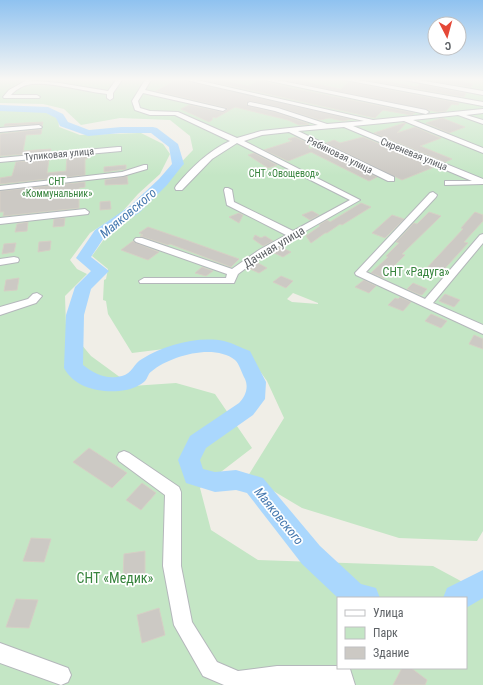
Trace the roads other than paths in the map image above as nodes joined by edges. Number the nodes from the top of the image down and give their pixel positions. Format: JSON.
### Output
{"nodes":[{"id":1,"x":147,"y":112,"type":"edge"},
{"id":2,"x":283,"y":112,"type":"edge"},
{"id":3,"x":334,"y":112,"type":"edge"},
{"id":4,"x":424,"y":112,"type":"edge"},
{"id":5,"x":470,"y":112,"type":"edge"},
{"id":6,"x":456,"y":113,"type":"junction"},
{"id":7,"x":439,"y":115,"type":"junction"},
{"id":8,"x":404,"y":118,"type":"junction"},
{"id":9,"x":379,"y":122,"type":"junction"},
{"id":10,"x":483,"y":122,"type":"edge"},
{"id":11,"x":344,"y":125,"type":"junction"},
{"id":12,"x":329,"y":126,"type":"junction"},
{"id":13,"x":39,"y":127,"type":"dead end"},
{"id":14,"x":0,"y":130,"type":"edge"},
{"id":15,"x":290,"y":130,"type":"junction"},
{"id":16,"x":240,"y":141,"type":"junction"},
{"id":17,"x":118,"y":149,"type":"dead end"},
{"id":18,"x":483,"y":151,"type":"edge"},
{"id":19,"x":0,"y":160,"type":"edge"},
{"id":20,"x":144,"y":167,"type":"dead end"},
{"id":21,"x":391,"y":179,"type":"dead end"},
{"id":22,"x":483,"y":182,"type":"edge"},
{"id":23,"x":448,"y":183,"type":"dead end"},
{"id":24,"x":0,"y":188,"type":"edge"},
{"id":25,"x":179,"y":188,"type":"dead end"},
{"id":26,"x":228,"y":190,"type":"dead end"},
{"id":27,"x":433,"y":195,"type":"dead end"},
{"id":28,"x":85,"y":212,"type":"dead end"},
{"id":29,"x":0,"y":222,"type":"edge"},
{"id":30,"x":293,"y":235,"type":"junction"},
{"id":31,"x":483,"y":237,"type":"edge"},
{"id":32,"x":139,"y":240,"type":"dead end"},
{"id":33,"x":14,"y":260,"type":"dead end"},
{"id":34,"x":0,"y":262,"type":"edge"},
{"id":35,"x":233,"y":273,"type":"junction"},
{"id":36,"x":144,"y":281,"type":"dead end"},
{"id":37,"x":37,"y":296,"type":"dead end"},
{"id":38,"x":427,"y":303,"type":"junction"},
{"id":39,"x":0,"y":311,"type":"edge"},
{"id":40,"x":483,"y":330,"type":"edge"},
{"id":41,"x":124,"y":457,"type":"dead end"},
{"id":42,"x":0,"y":653,"type":"edge"},
{"id":43,"x":61,"y":675,"type":"dead end"},
{"id":44,"x":238,"y":683,"type":"edge"},
{"id":45,"x":345,"y":685,"type":"edge"}],
"edges":[{"from":1,"to":16,"type":"street"},
{"from":2,"to":12,"type":"street"},
{"from":3,"to":9,"type":"street"},
{"from":4,"to":7,"type":"street"},
{"from":5,"to":6,"type":"street"},
{"from":6,"to":7,"type":"street"},
{"from":6,"to":10,"type":"street"},
{"from":7,"to":8,"type":"street"},
{"from":8,"to":9,"type":"street"},
{"from":8,"to":18,"type":"street"},
{"from":9,"to":11,"type":"street"},
{"from":11,"to":12,"type":"street"},
{"from":11,"to":22,"type":"street","name":"Сиреневая улица"},
{"from":12,"to":15,"type":"street"},
{"from":13,"to":14,"type":"street"},
{"from":15,"to":16,"type":"street"},
{"from":15,"to":21,"type":"street","name":"Рябиновая улица"},
{"from":16,"to":25,"type":"street"},
{"from":16,"to":30,"type":"street","name":"Дачная улица"},
{"from":17,"to":19,"type":"street","name":"Тупиковая улица"},
{"from":20,"to":24,"type":"street"},
{"from":22,"to":23,"type":"street"},
{"from":26,"to":30,"type":"street"},
{"from":27,"to":38,"type":"street"},
{"from":28,"to":29,"type":"street"},
{"from":30,"to":35,"type":"street","name":"Дачная улица"},
{"from":31,"to":38,"type":"street"},
{"from":32,"to":35,"type":"street"},
{"from":33,"to":34,"type":"street"},
{"from":35,"to":36,"type":"street","name":"Дачная улица"},
{"from":37,"to":39,"type":"street"},
{"from":38,"to":40,"type":"street"},
{"from":41,"to":44,"type":"street"},
{"from":42,"to":43,"type":"street"},
{"from":44,"to":45,"type":"street"}]}
